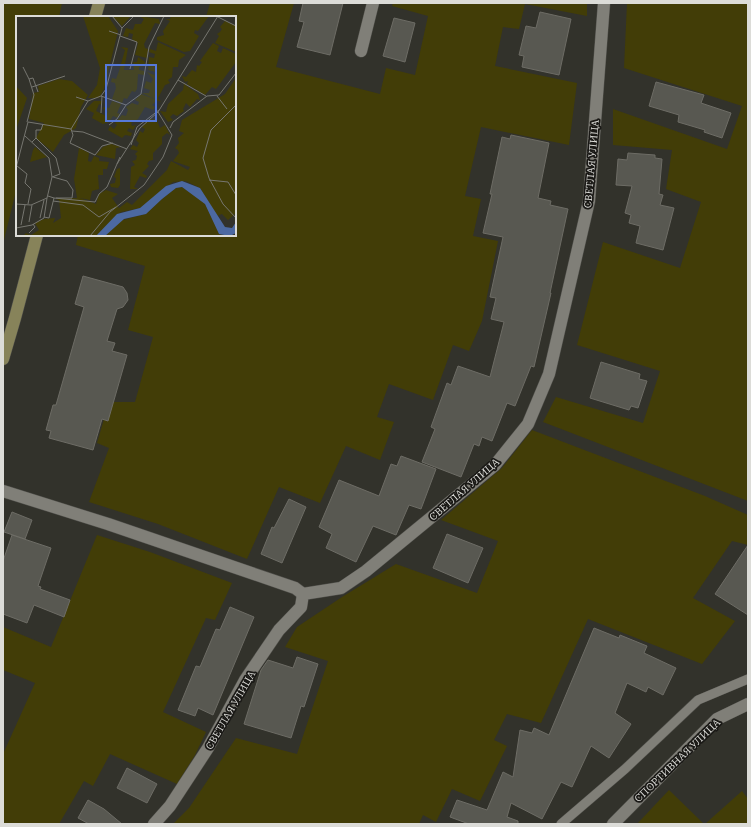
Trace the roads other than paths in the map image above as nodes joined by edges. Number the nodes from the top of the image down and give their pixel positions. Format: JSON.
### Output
{"nodes":[{"id":1,"x":99,"y":3,"type":"edge"},
{"id":2,"x":373,"y":3,"type":"edge"},
{"id":3,"x":604,"y":3,"type":"edge"},
{"id":4,"x":95,"y":16,"type":"edge"},
{"id":5,"x":361,"y":52,"type":"dead end"},
{"id":6,"x":37,"y":236,"type":"edge"},
{"id":7,"x":3,"y":359,"type":"edge"},
{"id":8,"x":3,"y":492,"type":"edge"},
{"id":9,"x":303,"y":594,"type":"junction"},
{"id":10,"x":748,"y":679,"type":"edge"},
{"id":11,"x":748,"y":704,"type":"edge"},
{"id":12,"x":154,"y":824,"type":"edge"},
{"id":13,"x":561,"y":824,"type":"edge"},
{"id":14,"x":613,"y":824,"type":"edge"}],
"edges":[{"from":1,"to":4,"type":"street"},
{"from":2,"to":5,"type":"street"},
{"from":3,"to":9,"type":"street","name":"СВЕТЛАЯ УЛИЦА"},
{"from":6,"to":7,"type":"street"},
{"from":8,"to":9,"type":"street"},
{"from":9,"to":12,"type":"street","name":"СВЕТЛАЯ УЛИЦА"},
{"from":10,"to":13,"type":"lane"},
{"from":11,"to":14,"type":"street","name":"СПОРТИВНАЯ УЛИЦА"}]}
